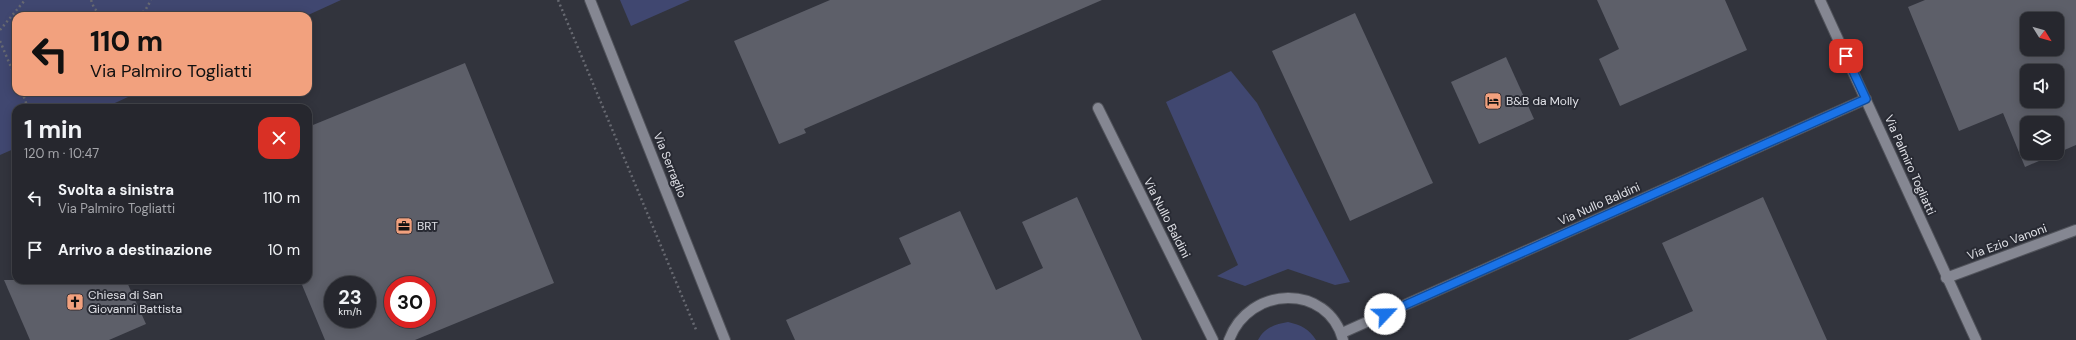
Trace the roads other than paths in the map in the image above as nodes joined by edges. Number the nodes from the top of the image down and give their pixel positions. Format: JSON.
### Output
{"nodes":[{"id":1,"x":590,"y":0,"type":"edge"},
{"id":2,"x":1820,"y":0,"type":"edge"},
{"id":3,"x":1866,"y":99,"type":"junction"},
{"id":4,"x":1098,"y":108,"type":"dead end"},
{"id":5,"x":2076,"y":230,"type":"edge"},
{"id":6,"x":1946,"y":278,"type":"junction"},
{"id":7,"x":1342,"y":336,"type":"edge"},
{"id":8,"x":725,"y":340,"type":"edge"},
{"id":9,"x":1213,"y":340,"type":"edge"},
{"id":10,"x":1229,"y":340,"type":"edge"},
{"id":11,"x":1976,"y":340,"type":"edge"}],
"edges":[{"from":1,"to":8,"type":"street","name":"Via Serraglio"},
{"from":2,"to":3,"type":"street","name":"Via Palmiro Togliatti"},
{"from":3,"to":6,"type":"street","name":"Via Palmiro Togliatti"},
{"from":3,"to":7,"type":"street","name":"Via Nullo Baldini"},
{"from":4,"to":9,"type":"street","name":"Via Nullo Baldini"},
{"from":5,"to":6,"type":"street","name":"Via Ezio Vanoni"},
{"from":6,"to":11,"type":"street","name":"Via Palmiro Togliatti"},
{"from":7,"to":10,"type":"street","name":"Via Nullo Baldini"}]}
